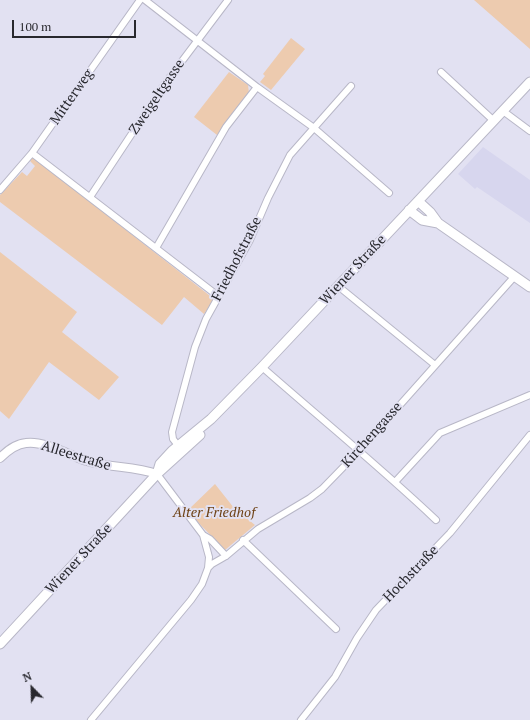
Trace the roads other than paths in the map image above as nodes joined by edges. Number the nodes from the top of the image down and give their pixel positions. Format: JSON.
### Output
{"nodes":[{"id":1,"x":140,"y":0,"type":"edge"},
{"id":2,"x":145,"y":0,"type":"edge"},
{"id":3,"x":228,"y":0,"type":"edge"},
{"id":4,"x":197,"y":40,"type":"junction"},
{"id":5,"x":441,"y":72,"type":"dead end"},
{"id":6,"x":530,"y":82,"type":"edge"},
{"id":7,"x":351,"y":86,"type":"dead end"},
{"id":8,"x":257,"y":87,"type":"junction"},
{"id":9,"x":502,"y":111,"type":"junction"},
{"id":10,"x":494,"y":120,"type":"junction"},
{"id":11,"x":314,"y":128,"type":"junction"},
{"id":12,"x":530,"y":131,"type":"edge"},
{"id":13,"x":32,"y":153,"type":"junction"},
{"id":14,"x":0,"y":190,"type":"edge"},
{"id":15,"x":389,"y":193,"type":"dead end"},
{"id":16,"x":90,"y":197,"type":"junction"},
{"id":17,"x":418,"y":201,"type":"junction"},
{"id":18,"x":409,"y":210,"type":"junction"},
{"id":19,"x":438,"y":223,"type":"junction"},
{"id":20,"x":156,"y":248,"type":"junction"},
{"id":21,"x":514,"y":277,"type":"junction"},
{"id":22,"x":338,"y":286,"type":"junction"},
{"id":23,"x":530,"y":287,"type":"edge"},
{"id":24,"x":218,"y":296,"type":"junction"},
{"id":25,"x":435,"y":365,"type":"junction"},
{"id":26,"x":262,"y":367,"type":"junction"},
{"id":27,"x":530,"y":395,"type":"edge"},
{"id":28,"x":530,"y":435,"type":"edge"},
{"id":29,"x":180,"y":448,"type":"junction"},
{"id":30,"x":358,"y":452,"type":"junction"},
{"id":31,"x":0,"y":458,"type":"edge"},
{"id":32,"x":157,"y":474,"type":"junction"},
{"id":33,"x":395,"y":482,"type":"junction"},
{"id":34,"x":436,"y":520,"type":"dead end"},
{"id":35,"x":202,"y":535,"type":"junction"},
{"id":36,"x":243,"y":540,"type":"junction"},
{"id":37,"x":226,"y":556,"type":"junction"},
{"id":38,"x":208,"y":568,"type":"junction"},
{"id":39,"x":336,"y":629,"type":"dead end"},
{"id":40,"x":0,"y":644,"type":"edge"},
{"id":41,"x":91,"y":720,"type":"edge"},
{"id":42,"x":301,"y":720,"type":"edge"}],
"edges":[{"from":1,"to":13,"type":"street","name":"Mitterweg"},
{"from":2,"to":4,"type":"street"},
{"from":3,"to":4,"type":"street","name":"Zweigeltgasse"},
{"from":4,"to":8,"type":"street"},
{"from":4,"to":16,"type":"street","name":"Zweigeltgasse"},
{"from":5,"to":10,"type":"street"},
{"from":6,"to":9,"type":"main road","name":"Wiener Straße"},
{"from":7,"to":11,"type":"street","name":"Friedhofstraße"},
{"from":8,"to":11,"type":"street"},
{"from":8,"to":20,"type":"street"},
{"from":9,"to":10,"type":"main road","name":"Wiener Straße"},
{"from":9,"to":12,"type":"street"},
{"from":10,"to":17,"type":"main road","name":"Wiener Straße"},
{"from":11,"to":15,"type":"street"},
{"from":11,"to":24,"type":"street","name":"Friedhofstraße"},
{"from":13,"to":14,"type":"street","name":"Mitterweg"},
{"from":13,"to":16,"type":"street"},
{"from":16,"to":20,"type":"street"},
{"from":17,"to":18,"type":"main road","name":"Wiener Straße"},
{"from":17,"to":19,"type":"main road"},
{"from":18,"to":19,"type":"main road"},
{"from":18,"to":22,"type":"main road","name":"Wiener Straße"},
{"from":19,"to":21,"type":"main road"},
{"from":20,"to":24,"type":"street"},
{"from":21,"to":23,"type":"main road"},
{"from":21,"to":25,"type":"street","name":"Kirchengasse"},
{"from":22,"to":25,"type":"street"},
{"from":22,"to":26,"type":"main road","name":"Wiener Straße"},
{"from":24,"to":29,"type":"street","name":"Friedhofstraße"},
{"from":25,"to":30,"type":"street","name":"Kirchengasse"},
{"from":26,"to":29,"type":"main road","name":"Wiener Straße"},
{"from":26,"to":30,"type":"street"},
{"from":27,"to":33,"type":"street"},
{"from":28,"to":42,"type":"street","name":"Hochstraße"},
{"from":29,"to":32,"type":"main road","name":"Wiener Straße"},
{"from":30,"to":33,"type":"street"},
{"from":30,"to":36,"type":"street","name":"Kirchengasse"},
{"from":31,"to":32,"type":"street","name":"Alleestraße"},
{"from":32,"to":35,"type":"street"},
{"from":32,"to":40,"type":"main road","name":"Wiener Straße"},
{"from":33,"to":34,"type":"street"},
{"from":35,"to":37,"type":"street"},
{"from":35,"to":38,"type":"street"},
{"from":36,"to":37,"type":"street","name":"Kirchengasse"},
{"from":36,"to":39,"type":"street"},
{"from":37,"to":38,"type":"street","name":"Kirchengasse"},
{"from":38,"to":41,"type":"street"}]}
